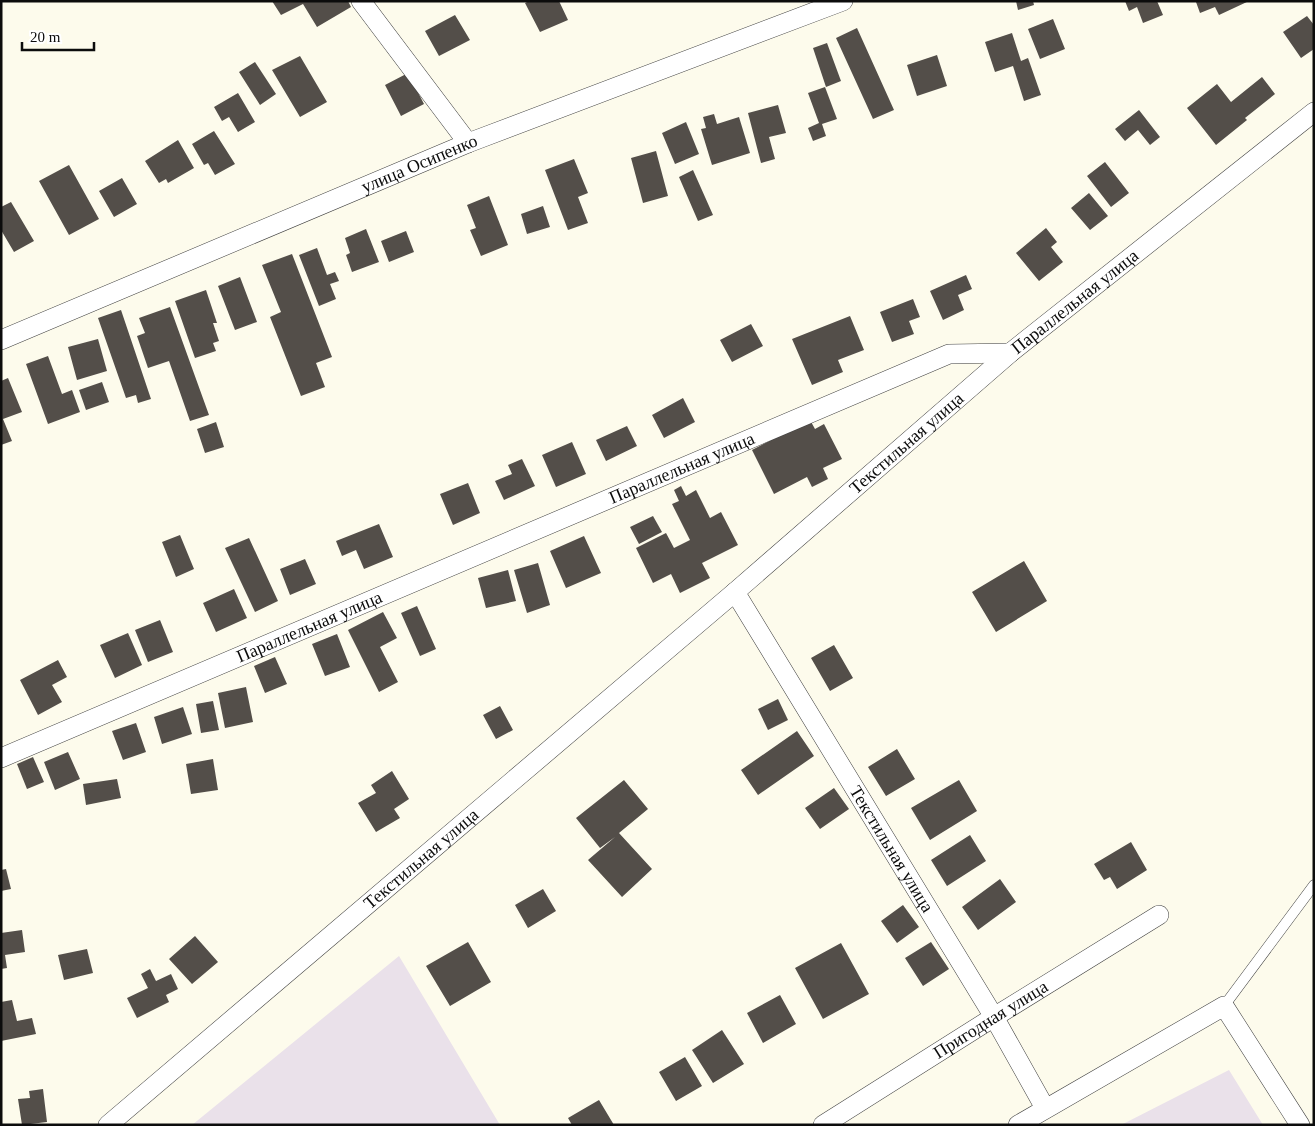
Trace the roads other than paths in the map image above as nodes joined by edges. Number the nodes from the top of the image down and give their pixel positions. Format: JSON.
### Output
{"nodes":[{"id":1,"x":361,"y":1,"type":"edge"},
{"id":2,"x":843,"y":1,"type":"edge"},
{"id":3,"x":1314,"y":112,"type":"edge"},
{"id":4,"x":468,"y":143,"type":"junction"},
{"id":5,"x":1,"y":340,"type":"edge"},
{"id":6,"x":1010,"y":353,"type":"junction"},
{"id":7,"x":735,"y":592,"type":"junction"},
{"id":8,"x":1,"y":758,"type":"edge"},
{"id":9,"x":1314,"y":885,"type":"edge"},
{"id":10,"x":1159,"y":916,"type":"dead end"},
{"id":11,"x":1224,"y":1006,"type":"junction"},
{"id":12,"x":994,"y":1017,"type":"junction"},
{"id":13,"x":1045,"y":1108,"type":"junction"},
{"id":14,"x":108,"y":1125,"type":"edge"},
{"id":15,"x":823,"y":1125,"type":"edge"},
{"id":16,"x":1018,"y":1125,"type":"edge"},
{"id":17,"x":1300,"y":1125,"type":"edge"}],
"edges":[{"from":1,"to":4,"type":"street"},
{"from":2,"to":4,"type":"street","name":"улица Осипенко"},
{"from":3,"to":6,"type":"street","name":"Параллельная улица"},
{"from":4,"to":5,"type":"street","name":"улица Осипенко"},
{"from":6,"to":7,"type":"street","name":"Текстильная улица"},
{"from":6,"to":8,"type":"street","name":"Параллельная улица"},
{"from":7,"to":12,"type":"street","name":"Текстильная улица"},
{"from":7,"to":14,"type":"street","name":"Текстильная улица"},
{"from":9,"to":11,"type":"lane"},
{"from":10,"to":12,"type":"street","name":"Пригодная улица"},
{"from":11,"to":13,"type":"street"},
{"from":11,"to":17,"type":"street"},
{"from":12,"to":13,"type":"street","name":"Текстильная улица"},
{"from":12,"to":15,"type":"street","name":"Пригодная улица"},
{"from":13,"to":16,"type":"street"}]}
